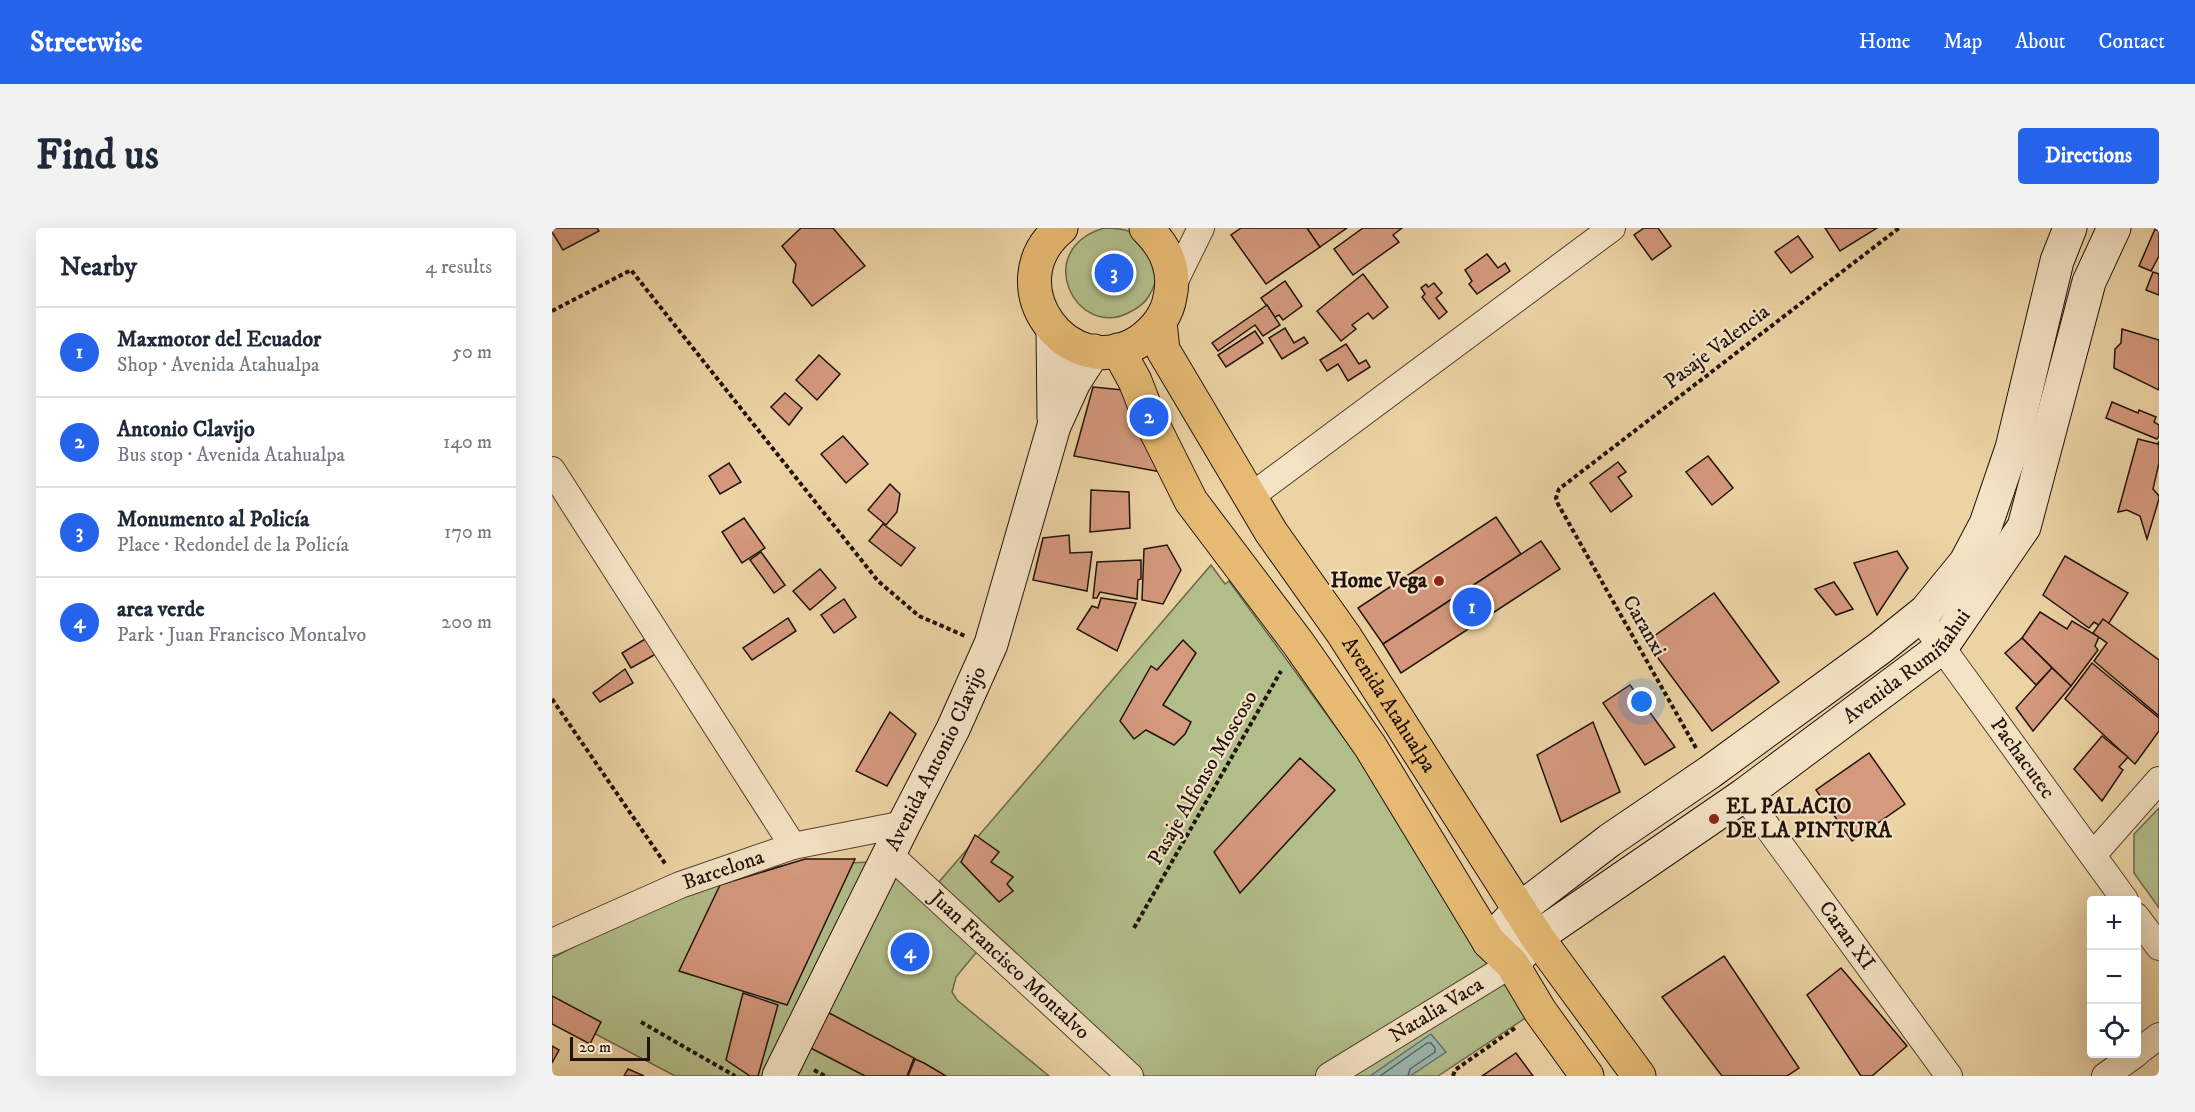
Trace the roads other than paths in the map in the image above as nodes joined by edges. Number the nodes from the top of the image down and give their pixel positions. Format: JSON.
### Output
{"nodes":[{"id":1,"x":1060,"y":228,"type":"edge"},
{"id":2,"x":1201,"y":228,"type":"edge"},
{"id":3,"x":1612,"y":228,"type":"edge"},
{"id":4,"x":2070,"y":228,"type":"edge"},
{"id":5,"x":2114,"y":228,"type":"edge"},
{"id":6,"x":1157,"y":231,"type":"edge"},
{"id":7,"x":1173,"y":285,"type":"junction"},
{"id":8,"x":1160,"y":323,"type":"junction"},
{"id":9,"x":1053,"y":330,"type":"junction"},
{"id":10,"x":1106,"y":351,"type":"junction"},
{"id":11,"x":1054,"y":426,"type":"junction"},
{"id":12,"x":552,"y":470,"type":"edge"},
{"id":13,"x":1250,"y":497,"type":"junction"},
{"id":14,"x":1919,"y":616,"type":"junction"},
{"id":15,"x":1941,"y":648,"type":"junction"},
{"id":16,"x":2159,"y":780,"type":"edge"},
{"id":17,"x":1744,"y":795,"type":"junction"},
{"id":18,"x":904,"y":824,"type":"junction"},
{"id":19,"x":794,"y":846,"type":"junction"},
{"id":20,"x":889,"y":854,"type":"junction"},
{"id":21,"x":2092,"y":855,"type":"junction"},
{"id":22,"x":2123,"y":896,"type":"edge"},
{"id":23,"x":1520,"y":909,"type":"junction"},
{"id":24,"x":2141,"y":923,"type":"edge"},
{"id":25,"x":1537,"y":937,"type":"junction"},
{"id":26,"x":552,"y":942,"type":"edge"},
{"id":27,"x":2159,"y":947,"type":"edge"},
{"id":28,"x":1500,"y":953,"type":"junction"},
{"id":29,"x":2159,"y":1036,"type":"edge"},
{"id":30,"x":2141,"y":1049,"type":"edge"},
{"id":31,"x":2129,"y":1058,"type":"edge"},
{"id":32,"x":779,"y":1076,"type":"edge"},
{"id":33,"x":1130,"y":1076,"type":"edge"},
{"id":34,"x":1329,"y":1076,"type":"edge"},
{"id":35,"x":1587,"y":1076,"type":"edge"},
{"id":36,"x":1639,"y":1076,"type":"edge"},
{"id":37,"x":1949,"y":1076,"type":"edge"},
{"id":38,"x":2105,"y":1076,"type":"edge"}],
"edges":[{"from":1,"to":9,"type":"main road"},
{"from":2,"to":7,"type":"street"},
{"from":3,"to":13,"type":"street"},
{"from":4,"to":14,"type":"main road","name":"Avenida Rumiñahui"},
{"from":5,"to":15,"type":"main road","name":"Avenida Rumiñahui"},
{"from":6,"to":7,"type":"main road"},
{"from":7,"to":8,"type":"main road"},
{"from":8,"to":10,"type":"main road"},
{"from":8,"to":13,"type":"main road","name":"Avenida Atahualpa"},
{"from":9,"to":10,"type":"main road"},
{"from":9,"to":11,"type":"main road","name":"Avenida Antonio Clavijo"},
{"from":10,"to":11,"type":"main road","name":"Avenida Antonio Clavijo"},
{"from":10,"to":28,"type":"main road","name":"Avenida Atahualpa"},
{"from":11,"to":18,"type":"main road","name":"Avenida Antonio Clavijo"},
{"from":12,"to":19,"type":"street"},
{"from":13,"to":23,"type":"main road","name":"Avenida Atahualpa"},
{"from":14,"to":15,"type":"street","name":"Pachacutec"},
{"from":14,"to":23,"type":"main road","name":"Avenida Rumiñahui"},
{"from":15,"to":17,"type":"main road","name":"Avenida Rumiñahui"},
{"from":15,"to":21,"type":"street","name":"Pachacutec"},
{"from":16,"to":21,"type":"street"},
{"from":17,"to":25,"type":"main road","name":"Avenida Rumiñahui"},
{"from":17,"to":37,"type":"street","name":"Caran XI"},
{"from":18,"to":19,"type":"street","name":"Barcelona"},
{"from":18,"to":20,"type":"main road","name":"Avenida Antonio Clavijo"},
{"from":19,"to":26,"type":"street","name":"Barcelona"},
{"from":20,"to":32,"type":"main road","name":"Avenida Antonio Clavijo"},
{"from":20,"to":33,"type":"street","name":"Juan Francisco Montalvo"},
{"from":21,"to":22,"type":"street","name":"Pachacutec"},
{"from":23,"to":25,"type":"main road","name":"Avenida Atahualpa"},
{"from":23,"to":28,"type":"main road","name":"Avenida Rumiñahui"},
{"from":24,"to":27,"type":"street"},
{"from":25,"to":28,"type":"main road","name":"Avenida Rumiñahui"},
{"from":25,"to":36,"type":"main road","name":"Avenida Atahualpa"},
{"from":28,"to":34,"type":"street","name":"Natalia Vaca"},
{"from":28,"to":35,"type":"main road","name":"Avenida Atahualpa"},
{"from":29,"to":30,"type":"street"},
{"from":31,"to":38,"type":"street"}]}
